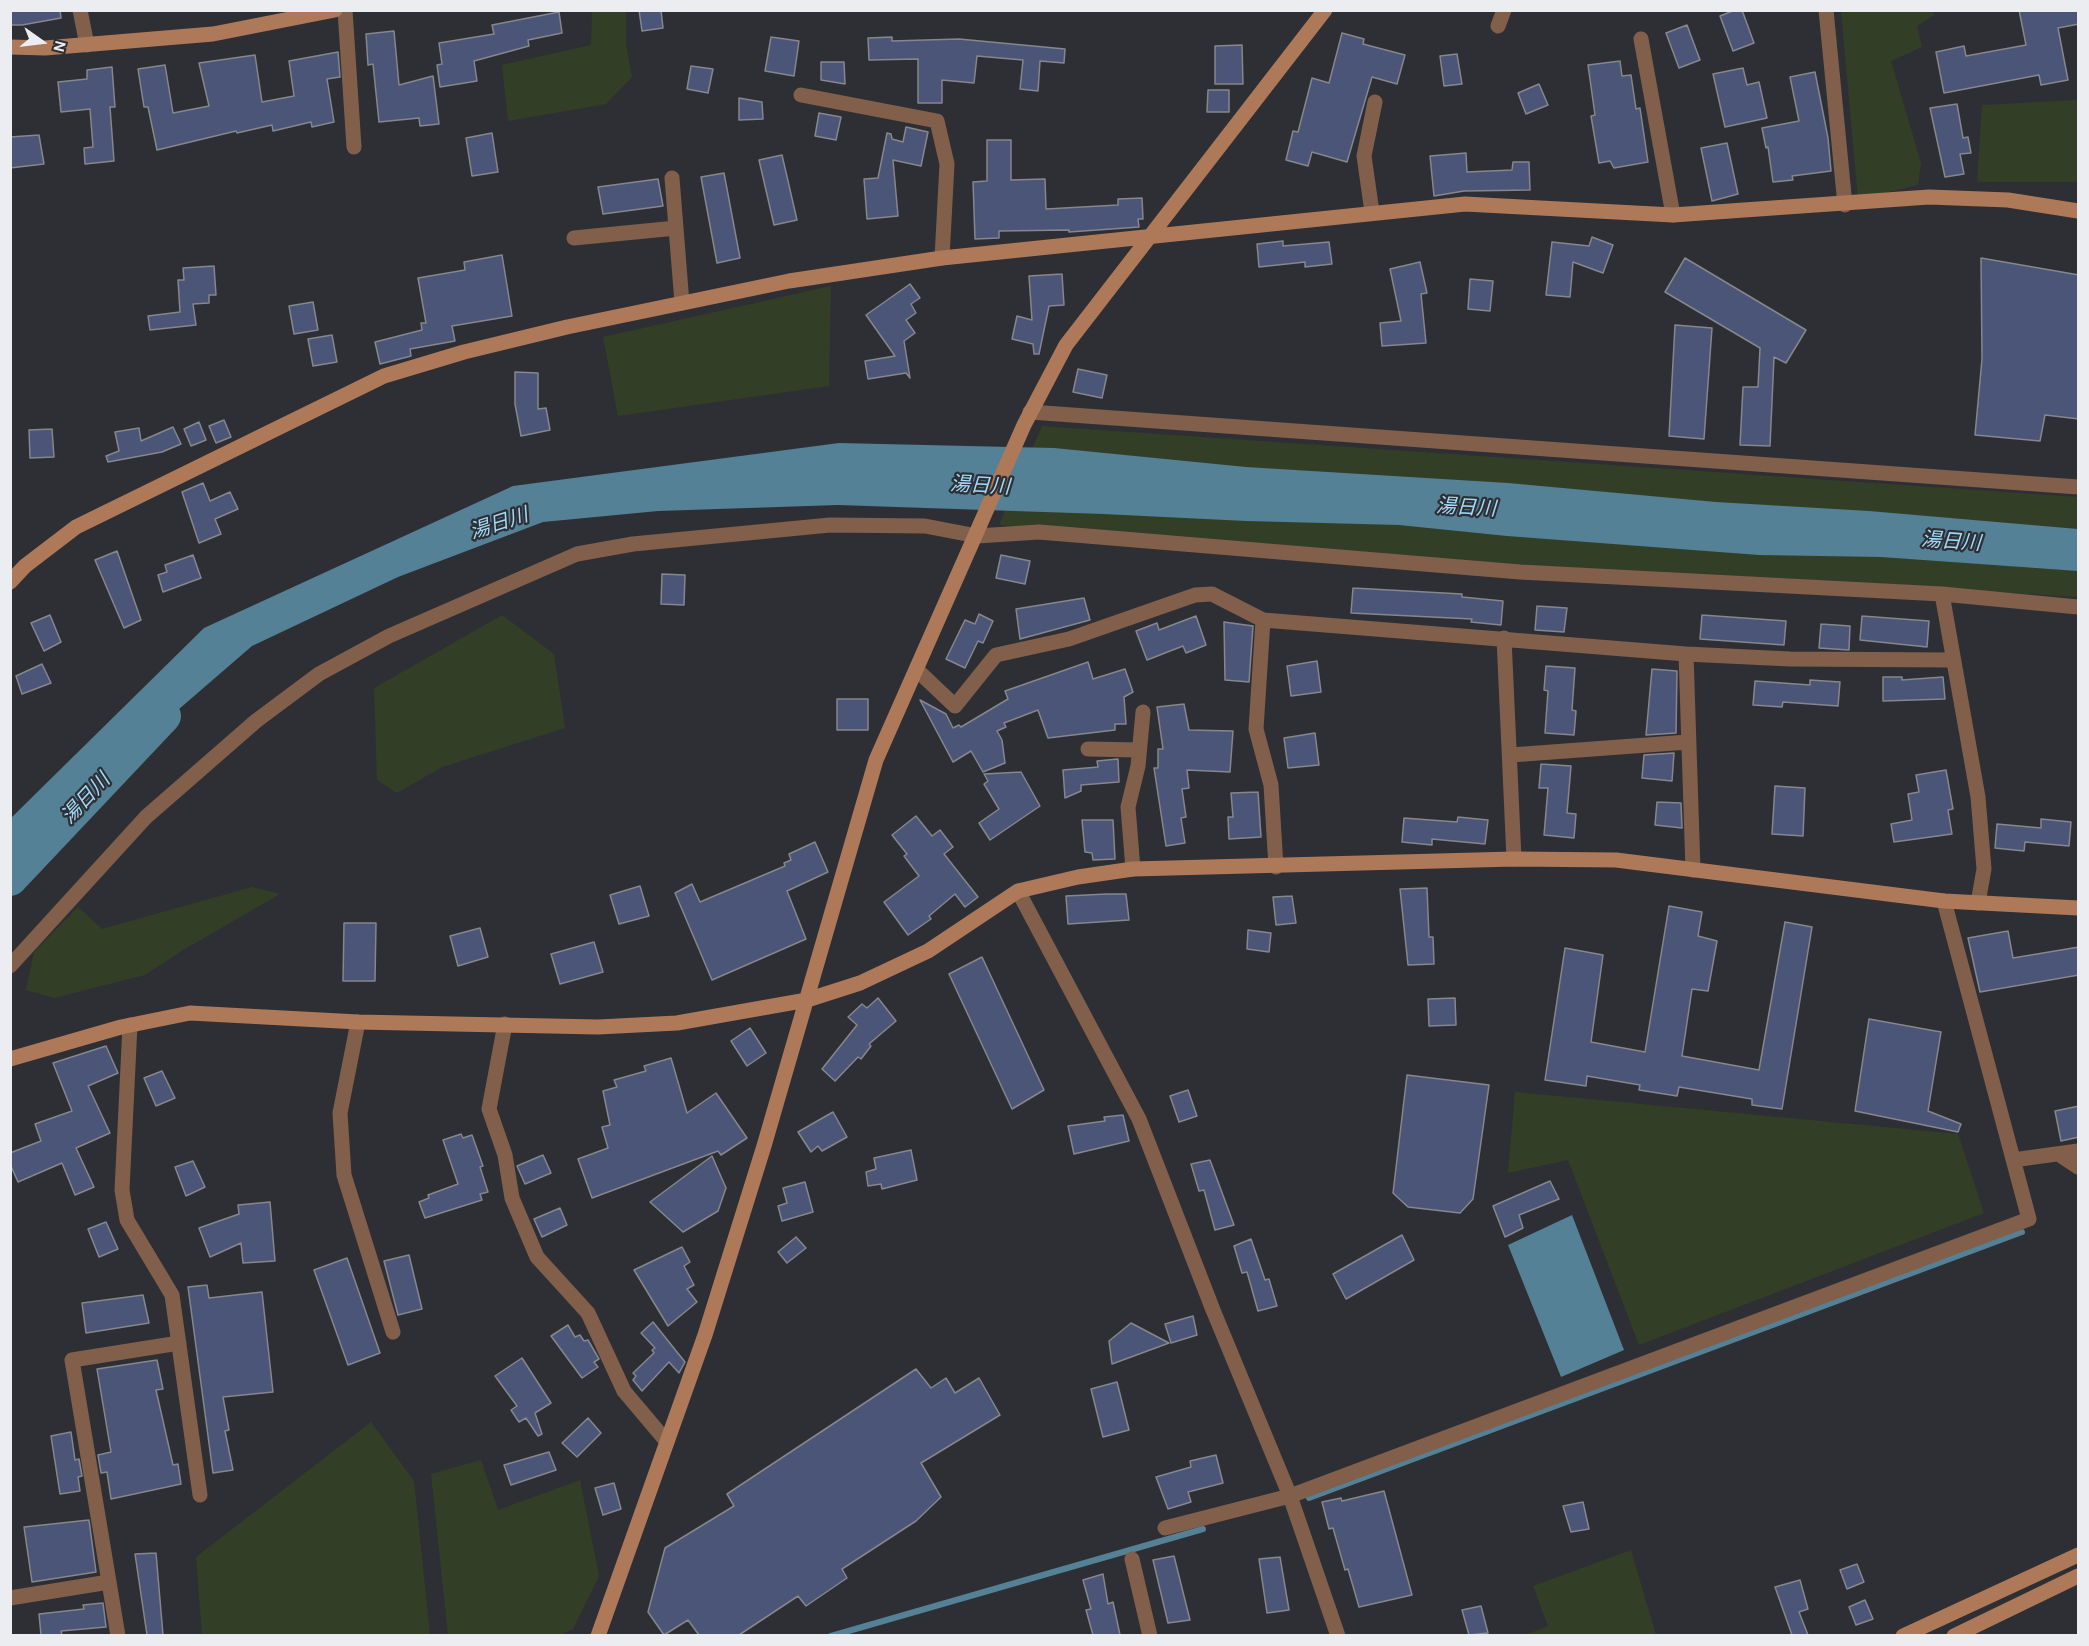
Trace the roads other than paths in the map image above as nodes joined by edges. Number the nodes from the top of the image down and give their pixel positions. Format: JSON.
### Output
{"nodes":[{"id":1,"x":80,"y":10,"type":"edge"},
{"id":2,"x":334,"y":10,"type":"edge"},
{"id":3,"x":345,"y":10,"type":"edge"},
{"id":4,"x":1325,"y":10,"type":"edge"},
{"id":5,"x":1503,"y":10,"type":"edge"},
{"id":6,"x":1826,"y":10,"type":"edge"},
{"id":7,"x":1498,"y":26,"type":"dead end"},
{"id":8,"x":1641,"y":39,"type":"dead end"},
{"id":9,"x":87,"y":45,"type":"junction"},
{"id":10,"x":10,"y":47,"type":"edge"},
{"id":11,"x":801,"y":95,"type":"dead end"},
{"id":12,"x":1375,"y":102,"type":"dead end"},
{"id":13,"x":354,"y":147,"type":"dead end"},
{"id":14,"x":672,"y":178,"type":"dead end"},
{"id":15,"x":1845,"y":205,"type":"junction"},
{"id":16,"x":2079,"y":211,"type":"edge"},
{"id":17,"x":1372,"y":212,"type":"junction"},
{"id":18,"x":1673,"y":215,"type":"junction"},
{"id":19,"x":676,"y":228,"type":"junction"},
{"id":20,"x":1151,"y":236,"type":"junction"},
{"id":21,"x":574,"y":238,"type":"dead end"},
{"id":22,"x":942,"y":258,"type":"junction"},
{"id":23,"x":682,"y":303,"type":"junction"},
{"id":24,"x":1027,"y":419,"type":"junction"},
{"id":25,"x":2079,"y":487,"type":"edge"},
{"id":26,"x":977,"y":536,"type":"junction"},
{"id":27,"x":10,"y":582,"type":"edge"},
{"id":28,"x":1942,"y":594,"type":"junction"},
{"id":29,"x":2079,"y":607,"type":"edge"},
{"id":30,"x":1263,"y":620,"type":"junction"},
{"id":31,"x":1504,"y":638,"type":"junction"},
{"id":32,"x":1686,"y":654,"type":"junction"},
{"id":33,"x":1952,"y":660,"type":"junction"},
{"id":34,"x":917,"y":670,"type":"junction"},
{"id":35,"x":1143,"y":712,"type":"dead end"},
{"id":36,"x":1688,"y":742,"type":"junction"},
{"id":37,"x":1088,"y":749,"type":"dead end"},
{"id":38,"x":1139,"y":750,"type":"junction"},
{"id":39,"x":1511,"y":755,"type":"junction"},
{"id":40,"x":1514,"y":859,"type":"junction"},
{"id":41,"x":1276,"y":867,"type":"junction"},
{"id":42,"x":1133,"y":868,"type":"junction"},
{"id":43,"x":1693,"y":870,"type":"junction"},
{"id":44,"x":1018,"y":891,"type":"junction"},
{"id":45,"x":1944,"y":901,"type":"junction"},
{"id":46,"x":1978,"y":903,"type":"junction"},
{"id":47,"x":2079,"y":908,"type":"edge"},
{"id":48,"x":10,"y":966,"type":"edge"},
{"id":49,"x":807,"y":999,"type":"junction"},
{"id":50,"x":358,"y":1022,"type":"junction"},
{"id":51,"x":505,"y":1024,"type":"junction"},
{"id":52,"x":130,"y":1025,"type":"junction"},
{"id":53,"x":10,"y":1059,"type":"edge"},
{"id":54,"x":2079,"y":1151,"type":"edge"},
{"id":55,"x":2060,"y":1155,"type":"junction"},
{"id":56,"x":2013,"y":1160,"type":"junction"},
{"id":57,"x":2079,"y":1167,"type":"edge"},
{"id":58,"x":393,"y":1332,"type":"dead end"},
{"id":59,"x":178,"y":1343,"type":"junction"},
{"id":60,"x":667,"y":1442,"type":"junction"},
{"id":61,"x":200,"y":1495,"type":"dead end"},
{"id":62,"x":1290,"y":1496,"type":"junction"},
{"id":63,"x":1165,"y":1528,"type":"dead end"},
{"id":64,"x":2079,"y":1555,"type":"edge"},
{"id":65,"x":1132,"y":1559,"type":"dead end"},
{"id":66,"x":2079,"y":1576,"type":"edge"},
{"id":67,"x":109,"y":1582,"type":"junction"},
{"id":68,"x":10,"y":1599,"type":"edge"},
{"id":69,"x":118,"y":1635,"type":"edge"},
{"id":70,"x":598,"y":1635,"type":"edge"},
{"id":71,"x":1150,"y":1635,"type":"edge"},
{"id":72,"x":1338,"y":1635,"type":"edge"},
{"id":73,"x":1903,"y":1635,"type":"edge"},
{"id":74,"x":1954,"y":1635,"type":"edge"}],
"edges":[{"from":1,"to":9,"type":"street"},
{"from":2,"to":9,"type":"street"},
{"from":3,"to":13,"type":"street"},
{"from":4,"to":20,"type":"street"},
{"from":5,"to":7,"type":"street"},
{"from":6,"to":15,"type":"street"},
{"from":8,"to":18,"type":"street"},
{"from":9,"to":10,"type":"street"},
{"from":11,"to":22,"type":"street"},
{"from":12,"to":17,"type":"street"},
{"from":14,"to":19,"type":"street"},
{"from":15,"to":16,"type":"street"},
{"from":15,"to":18,"type":"street"},
{"from":17,"to":18,"type":"street"},
{"from":17,"to":20,"type":"street"},
{"from":19,"to":21,"type":"street"},
{"from":19,"to":23,"type":"street"},
{"from":20,"to":22,"type":"street"},
{"from":20,"to":24,"type":"street"},
{"from":22,"to":23,"type":"street"},
{"from":23,"to":27,"type":"street"},
{"from":24,"to":25,"type":"street"},
{"from":24,"to":26,"type":"street"},
{"from":26,"to":28,"type":"street"},
{"from":26,"to":34,"type":"street"},
{"from":26,"to":48,"type":"street"},
{"from":28,"to":29,"type":"street"},
{"from":28,"to":33,"type":"street"},
{"from":30,"to":31,"type":"street"},
{"from":30,"to":34,"type":"street"},
{"from":30,"to":41,"type":"street"},
{"from":31,"to":32,"type":"street"},
{"from":31,"to":39,"type":"street"},
{"from":32,"to":33,"type":"street"},
{"from":32,"to":36,"type":"street"},
{"from":33,"to":46,"type":"street"},
{"from":34,"to":49,"type":"street"},
{"from":35,"to":38,"type":"street"},
{"from":36,"to":39,"type":"street"},
{"from":36,"to":43,"type":"street"},
{"from":37,"to":38,"type":"street"},
{"from":38,"to":42,"type":"street"},
{"from":39,"to":40,"type":"street"},
{"from":40,"to":41,"type":"street"},
{"from":40,"to":43,"type":"street"},
{"from":41,"to":42,"type":"street"},
{"from":42,"to":44,"type":"street"},
{"from":43,"to":45,"type":"street"},
{"from":44,"to":49,"type":"street"},
{"from":44,"to":62,"type":"street"},
{"from":45,"to":46,"type":"street"},
{"from":45,"to":56,"type":"street"},
{"from":46,"to":47,"type":"street"},
{"from":49,"to":51,"type":"street"},
{"from":49,"to":60,"type":"street"},
{"from":50,"to":51,"type":"street"},
{"from":50,"to":52,"type":"street"},
{"from":50,"to":58,"type":"street"},
{"from":51,"to":60,"type":"street"},
{"from":52,"to":53,"type":"street"},
{"from":52,"to":59,"type":"street"},
{"from":54,"to":55,"type":"street"},
{"from":55,"to":56,"type":"street"},
{"from":55,"to":57,"type":"street"},
{"from":56,"to":62,"type":"street"},
{"from":59,"to":61,"type":"street"},
{"from":59,"to":67,"type":"street"},
{"from":60,"to":70,"type":"street"},
{"from":62,"to":63,"type":"street"},
{"from":62,"to":72,"type":"street"},
{"from":64,"to":73,"type":"street"},
{"from":65,"to":71,"type":"street"},
{"from":66,"to":74,"type":"street"},
{"from":67,"to":68,"type":"street"},
{"from":67,"to":69,"type":"street"}]}
